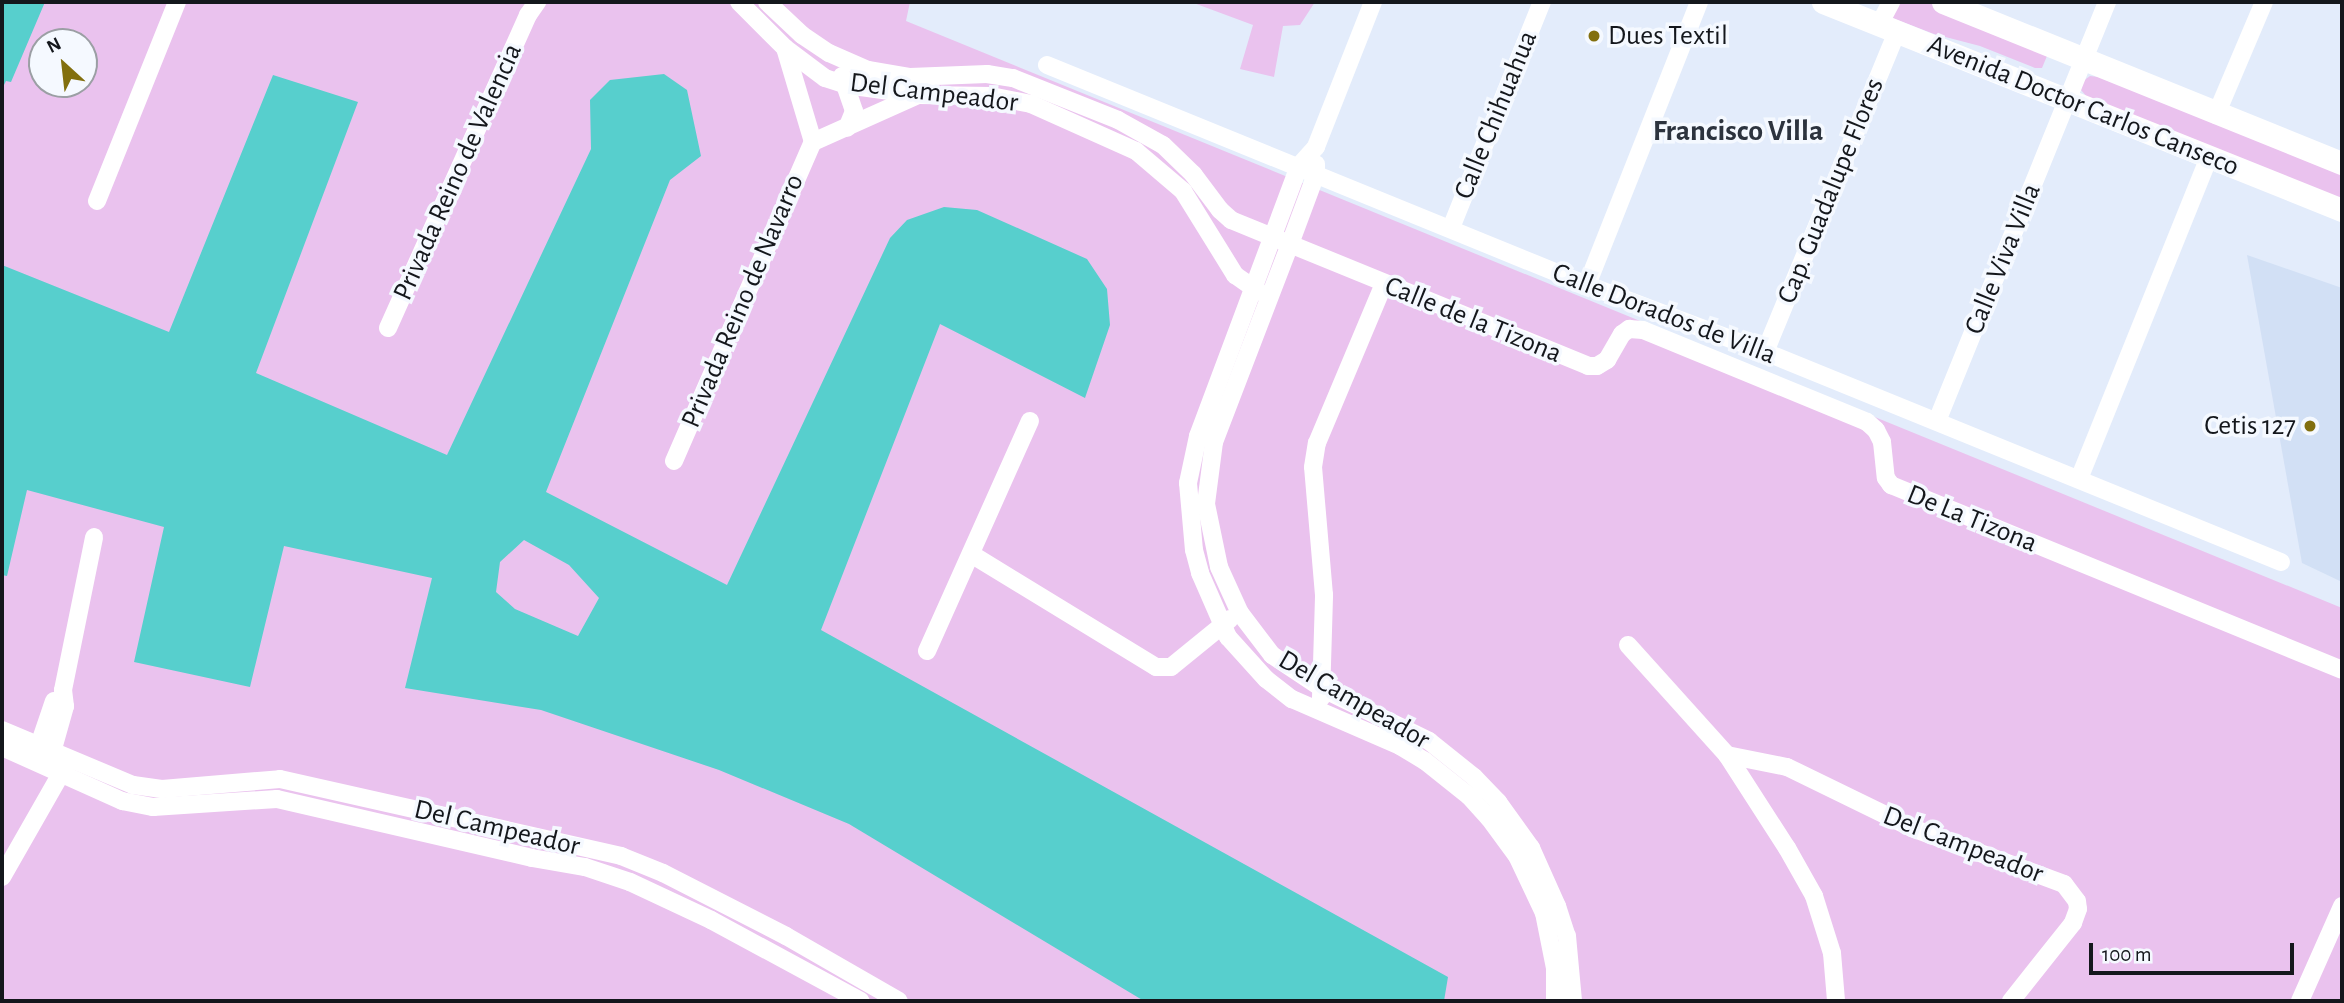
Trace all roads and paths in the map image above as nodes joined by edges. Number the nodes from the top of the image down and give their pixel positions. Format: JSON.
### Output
{"nodes":[{"id":1,"x":177,"y":2,"type":"edge"},
{"id":2,"x":739,"y":2,"type":"edge"},
{"id":3,"x":767,"y":2,"type":"edge"},
{"id":4,"x":1373,"y":2,"type":"edge"},
{"id":5,"x":1542,"y":2,"type":"edge"},
{"id":6,"x":1699,"y":2,"type":"edge"},
{"id":7,"x":1823,"y":2,"type":"edge"},
{"id":8,"x":1891,"y":2,"type":"edge"},
{"id":9,"x":1943,"y":2,"type":"edge"},
{"id":10,"x":2107,"y":2,"type":"edge"},
{"id":11,"x":2264,"y":2,"type":"edge"},
{"id":12,"x":531,"y":6,"type":"edge"},
{"id":13,"x":1876,"y":18,"type":"edge"},
{"id":14,"x":785,"y":48,"type":"junction"},
{"id":15,"x":829,"y":53,"type":"junction"},
{"id":16,"x":2084,"y":59,"type":"junction"},
{"id":17,"x":1048,"y":65,"type":"dead end"},
{"id":18,"x":868,"y":70,"type":"junction"},
{"id":19,"x":837,"y":78,"type":"junction"},
{"id":20,"x":919,"y":95,"type":"junction"},
{"id":21,"x":2068,"y":98,"type":"junction"},
{"id":22,"x":800,"y":99,"type":"junction"},
{"id":23,"x":2216,"y":114,"type":"junction"},
{"id":24,"x":847,"y":128,"type":"junction"},
{"id":25,"x":813,"y":142,"type":"junction"},
{"id":26,"x":1316,"y":147,"type":"junction"},
{"id":27,"x":2209,"y":158,"type":"junction"},
{"id":28,"x":2342,"y":163,"type":"edge"},
{"id":29,"x":1299,"y":166,"type":"junction"},
{"id":30,"x":1316,"y":174,"type":"junction"},
{"id":31,"x":97,"y":201,"type":"dead end"},
{"id":32,"x":1220,"y":210,"type":"junction"},
{"id":33,"x":2342,"y":210,"type":"edge"},
{"id":34,"x":1205,"y":226,"type":"junction"},
{"id":35,"x":1451,"y":228,"type":"junction"},
{"id":36,"x":1282,"y":241,"type":"junction"},
{"id":37,"x":1384,"y":284,"type":"junction"},
{"id":38,"x":1587,"y":285,"type":"junction"},
{"id":39,"x":1251,"y":288,"type":"junction"},
{"id":40,"x":1269,"y":298,"type":"junction"},
{"id":41,"x":388,"y":328,"type":"dead end"},
{"id":42,"x":1643,"y":330,"type":"joint"},
{"id":43,"x":1765,"y":352,"type":"junction"},
{"id":44,"x":1030,"y":421,"type":"dead end"},
{"id":45,"x":1937,"y":421,"type":"junction"},
{"id":46,"x":674,"y":461,"type":"dead end"},
{"id":47,"x":2079,"y":479,"type":"junction"},
{"id":48,"x":94,"y":537,"type":"dead end"},
{"id":49,"x":971,"y":554,"type":"junction"},
{"id":50,"x":2281,"y":562,"type":"dead end"},
{"id":51,"x":1240,"y":613,"type":"junction"},
{"id":52,"x":1222,"y":625,"type":"junction"},
{"id":53,"x":1628,"y":645,"type":"dead end"},
{"id":54,"x":927,"y":651,"type":"dead end"},
{"id":55,"x":2342,"y":670,"type":"edge"},
{"id":56,"x":1323,"y":689,"type":"junction"},
{"id":57,"x":1318,"y":712,"type":"junction"},
{"id":58,"x":2,"y":730,"type":"edge"},
{"id":59,"x":2,"y":747,"type":"edge"},
{"id":60,"x":1727,"y":755,"type":"junction"},
{"id":61,"x":51,"y":760,"type":"junction"},
{"id":62,"x":196,"y":786,"type":"junction"},
{"id":63,"x":197,"y":806,"type":"junction"},
{"id":64,"x":1524,"y":852,"type":"junction"},
{"id":65,"x":2,"y":877,"type":"edge"},
{"id":66,"x":2342,"y":906,"type":"edge"},
{"id":67,"x":860,"y":1001,"type":"edge"},
{"id":68,"x":899,"y":1001,"type":"edge"},
{"id":69,"x":1555,"y":1001,"type":"edge"},
{"id":70,"x":1573,"y":1001,"type":"edge"},
{"id":71,"x":1836,"y":1001,"type":"edge"},
{"id":72,"x":2011,"y":1001,"type":"edge"},
{"id":73,"x":2300,"y":1001,"type":"edge"}],
"edges":[{"from":1,"to":31,"type":"street"},
{"from":2,"to":14,"type":"street","name":"Del Campeador"},
{"from":3,"to":15,"type":"street","name":"Del Campeador"},
{"from":4,"to":26,"type":"street"},
{"from":5,"to":35,"type":"street","name":"Calle Chihuahua"},
{"from":6,"to":38,"type":"street"},
{"from":7,"to":13,"type":"main road","name":"Avenida Doctor Carlos Canseco"},
{"from":8,"to":13,"type":"street","name":"Cap. Guadalupe Flores"},
{"from":9,"to":16,"type":"main road","name":"Avenida Doctor Carlos Canseco"},
{"from":10,"to":16,"type":"street"},
{"from":11,"to":23,"type":"street"},
{"from":12,"to":41,"type":"street","name":"Privada Reino de Valencia"},
{"from":13,"to":21,"type":"main road","name":"Avenida Doctor Carlos Canseco"},
{"from":13,"to":43,"type":"street","name":"Cap. Guadalupe Flores"},
{"from":14,"to":19,"type":"street","name":"Del Campeador"},
{"from":14,"to":22,"type":"street"},
{"from":15,"to":18,"type":"street","name":"Del Campeador"},
{"from":15,"to":19,"type":"street"},
{"from":16,"to":21,"type":"street","name":"Calle Viva Villa"},
{"from":16,"to":23,"type":"main road","name":"Avenida Doctor Carlos Canseco"},
{"from":17,"to":29,"type":"street","name":"Calle Dorados de Villa"},
{"from":18,"to":19,"type":"street"},
{"from":18,"to":32,"type":"street","name":"Del Campeador"},
{"from":19,"to":20,"type":"street","name":"Del Campeador"},
{"from":19,"to":22,"type":"street"},
{"from":19,"to":24,"type":"street"},
{"from":20,"to":24,"type":"street"},
{"from":20,"to":34,"type":"street","name":"Del Campeador"},
{"from":21,"to":27,"type":"main road","name":"Avenida Doctor Carlos Canseco"},
{"from":21,"to":45,"type":"street","name":"Calle Viva Villa"},
{"from":22,"to":25,"type":"street"},
{"from":23,"to":28,"type":"main road","name":"Avenida Doctor Carlos Canseco"},
{"from":24,"to":25,"type":"street"},
{"from":25,"to":46,"type":"street","name":"Privada Reino de Navarro"},
{"from":26,"to":29,"type":"street"},
{"from":26,"to":30,"type":"street"},
{"from":27,"to":33,"type":"main road","name":"Avenida Doctor Carlos Canseco"},
{"from":27,"to":47,"type":"street"},
{"from":29,"to":30,"type":"street","name":"Calle Dorados de Villa"},
{"from":29,"to":36,"type":"street"},
{"from":30,"to":35,"type":"street","name":"Calle Dorados de Villa"},
{"from":30,"to":36,"type":"street"},
{"from":32,"to":34,"type":"street"},
{"from":32,"to":36,"type":"street","name":"Del Campeador"},
{"from":34,"to":39,"type":"street","name":"Del Campeador"},
{"from":35,"to":38,"type":"street","name":"Calle Dorados de Villa"},
{"from":36,"to":37,"type":"street","name":"Calle de la Tizona"},
{"from":36,"to":39,"type":"street","name":"Del Campeador"},
{"from":36,"to":40,"type":"street","name":"Del Campeador"},
{"from":37,"to":42,"type":"street","name":"Calle de la Tizona"},
{"from":37,"to":56,"type":"street"},
{"from":38,"to":43,"type":"street","name":"Calle Dorados de Villa"},
{"from":39,"to":40,"type":"street","name":"Del Campeador"},
{"from":39,"to":52,"type":"street","name":"Del Campeador"},
{"from":40,"to":51,"type":"street","name":"Del Campeador"},
{"from":42,"to":55,"type":"street","name":"De La Tizona"},
{"from":43,"to":45,"type":"street","name":"Calle Dorados de Villa"},
{"from":44,"to":49,"type":"street"},
{"from":45,"to":47,"type":"street","name":"Calle Dorados de Villa"},
{"from":47,"to":50,"type":"street","name":"Calle Dorados de Villa"},
{"from":48,"to":61,"type":"street"},
{"from":49,"to":52,"type":"street"},
{"from":49,"to":54,"type":"street"},
{"from":51,"to":52,"type":"street"},
{"from":51,"to":56,"type":"street","name":"Del Campeador"},
{"from":52,"to":57,"type":"street","name":"Del Campeador"},
{"from":53,"to":60,"type":"street"},
{"from":56,"to":57,"type":"street"},
{"from":56,"to":64,"type":"street","name":"Del Campeador"},
{"from":57,"to":64,"type":"street","name":"Del Campeador"},
{"from":58,"to":61,"type":"street","name":"Del Campeador"},
{"from":59,"to":61,"type":"street","name":"Del Campeador"},
{"from":60,"to":71,"type":"street"},
{"from":60,"to":72,"type":"street","name":"Del Campeador"},
{"from":61,"to":62,"type":"street","name":"Del Campeador"},
{"from":61,"to":63,"type":"street","name":"Del Campeador"},
{"from":61,"to":65,"type":"street"},
{"from":62,"to":63,"type":"street"},
{"from":62,"to":68,"type":"street","name":"Del Campeador"},
{"from":63,"to":67,"type":"street","name":"Del Campeador"},
{"from":64,"to":69,"type":"street","name":"Del Campeador"},
{"from":64,"to":70,"type":"street","name":"Del Campeador"},
{"from":66,"to":73,"type":"street"}]}
